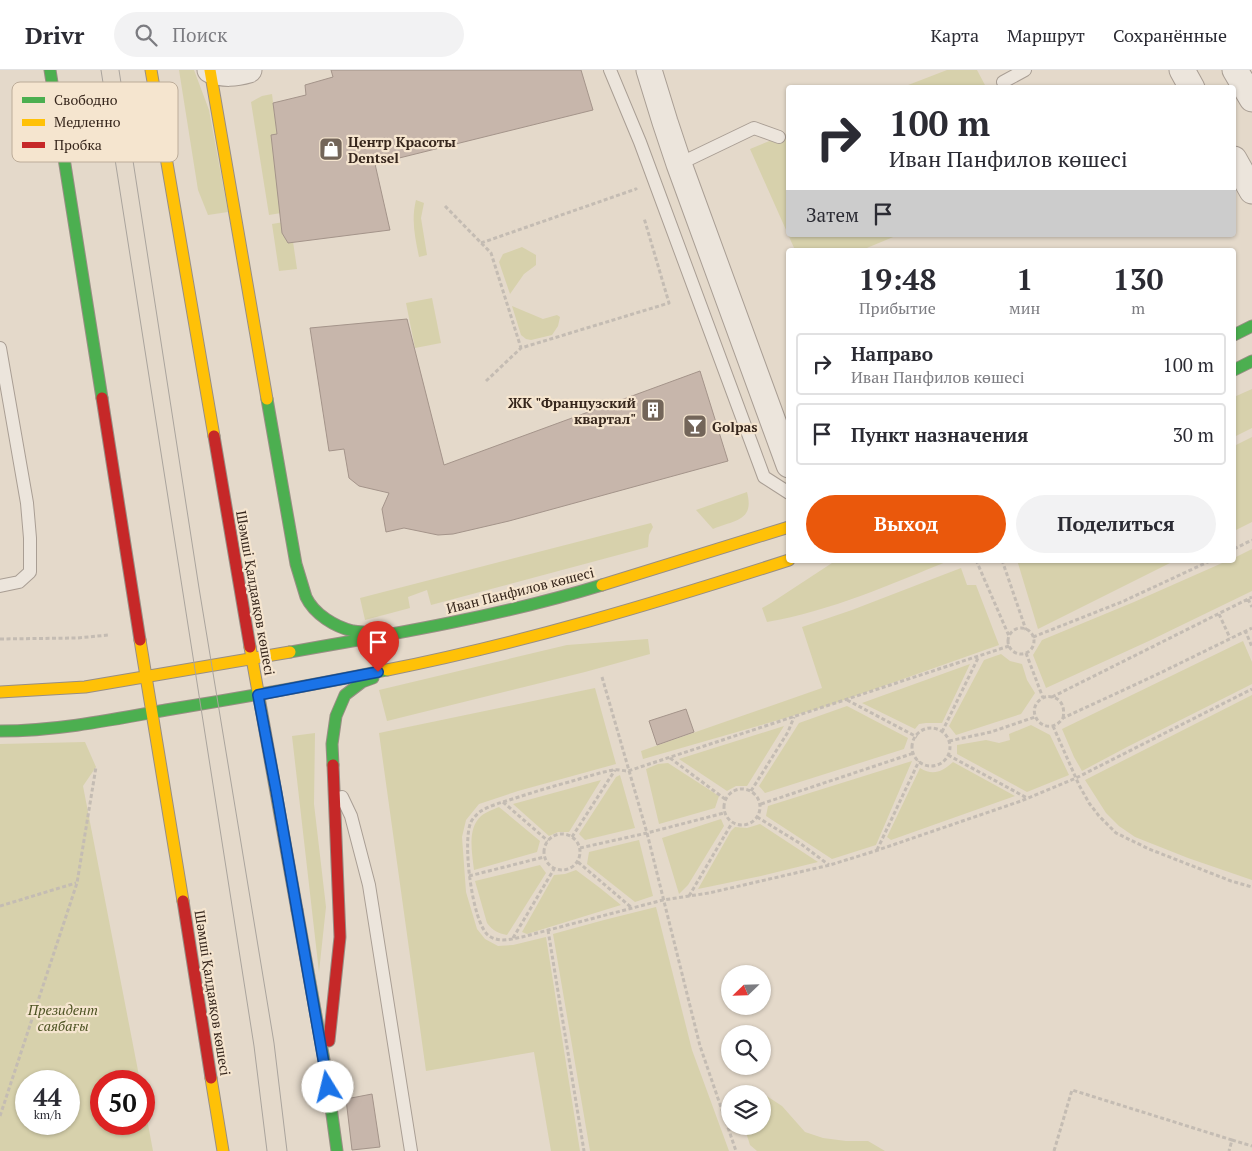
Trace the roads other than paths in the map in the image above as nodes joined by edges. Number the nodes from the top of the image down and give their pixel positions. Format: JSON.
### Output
{"nodes":[{"id":1,"x":210,"y":70,"type":"edge"},
{"id":2,"x":249,"y":70,"type":"edge"},
{"id":3,"x":610,"y":70,"type":"edge"},
{"id":4,"x":648,"y":70,"type":"edge"},
{"id":5,"x":1025,"y":70,"type":"edge"},
{"id":6,"x":1182,"y":70,"type":"edge"},
{"id":7,"x":1235,"y":70,"type":"edge"},
{"id":8,"x":1003,"y":82,"type":"dead end"},
{"id":9,"x":1190,"y":85,"type":"edge"},
{"id":10,"x":1250,"y":93,"type":"edge"},
{"id":11,"x":779,"y":137,"type":"dead end"},
{"id":12,"x":64,"y":162,"type":"edge"},
{"id":13,"x":167,"y":162,"type":"edge"},
{"id":14,"x":1236,"y":163,"type":"edge"},
{"id":15,"x":679,"y":164,"type":"junction"},
{"id":16,"x":1252,"y":191,"type":"edge"},
{"id":17,"x":1252,"y":326,"type":"edge"},
{"id":18,"x":1236,"y":334,"type":"edge"},
{"id":19,"x":0,"y":348,"type":"edge"},
{"id":20,"x":1252,"y":361,"type":"edge"},
{"id":21,"x":1236,"y":369,"type":"edge"},
{"id":22,"x":786,"y":457,"type":"edge"},
{"id":23,"x":786,"y":491,"type":"edge"},
{"id":24,"x":786,"y":527,"type":"edge"},
{"id":25,"x":786,"y":561,"type":"edge"},
{"id":26,"x":0,"y":586,"type":"edge"},
{"id":27,"x":387,"y":635,"type":"junction"},
{"id":28,"x":252,"y":658,"type":"junction"},
{"id":29,"x":395,"y":669,"type":"junction"},
{"id":30,"x":147,"y":677,"type":"junction"},
{"id":31,"x":0,"y":692,"type":"edge"},
{"id":32,"x":258,"y":695,"type":"junction"},
{"id":33,"x":153,"y":713,"type":"junction"},
{"id":34,"x":0,"y":731,"type":"edge"},
{"id":35,"x":334,"y":781,"type":"junction"},
{"id":36,"x":326,"y":1071,"type":"junction"},
{"id":37,"x":223,"y":1151,"type":"edge"},
{"id":38,"x":337,"y":1151,"type":"edge"},
{"id":39,"x":411,"y":1151,"type":"edge"}],
"edges":[{"from":1,"to":2,"type":"street"},
{"from":1,"to":27,"type":"main road"},
{"from":3,"to":23,"type":"lane"},
{"from":4,"to":15,"type":"street"},
{"from":5,"to":8,"type":"lane"},
{"from":6,"to":9,"type":"street"},
{"from":7,"to":10,"type":"street"},
{"from":11,"to":15,"type":"lane"},
{"from":12,"to":30,"type":"main road","name":"Шәмші Қалдаяқов көшесі"},
{"from":13,"to":28,"type":"main road","name":"Шәмші Қалдаяқов көшесі"},
{"from":14,"to":16,"type":"street"},
{"from":15,"to":22,"type":"street"},
{"from":17,"to":18,"type":"main road"},
{"from":19,"to":26,"type":"lane"},
{"from":20,"to":21,"type":"main road"},
{"from":24,"to":27,"type":"main road","name":"Иван Панфилов көшесі"},
{"from":25,"to":29,"type":"main road"},
{"from":27,"to":28,"type":"main road","name":"Иван Панфилов көшесі"},
{"from":28,"to":30,"type":"main road","name":"Иван Панфилов көшесі"},
{"from":28,"to":32,"type":"main road","name":"Шәмші Қалдаяқов көшесі"},
{"from":29,"to":32,"type":"main road"},
{"from":29,"to":35,"type":"main road"},
{"from":30,"to":31,"type":"main road","name":"Иван Панфилов көшесі"},
{"from":30,"to":33,"type":"main road","name":"Шәмші Қалдаяқов көшесі"},
{"from":32,"to":33,"type":"main road"},
{"from":32,"to":36,"type":"main road","name":"Шәмші Қалдаяқов көшесі"},
{"from":33,"to":34,"type":"main road"},
{"from":33,"to":37,"type":"main road","name":"Шәмші Қалдаяқов көшесі"},
{"from":35,"to":36,"type":"main road"},
{"from":35,"to":39,"type":"lane"},
{"from":36,"to":38,"type":"main road","name":"Шәмші Қалдаяқов көшесі"}]}
